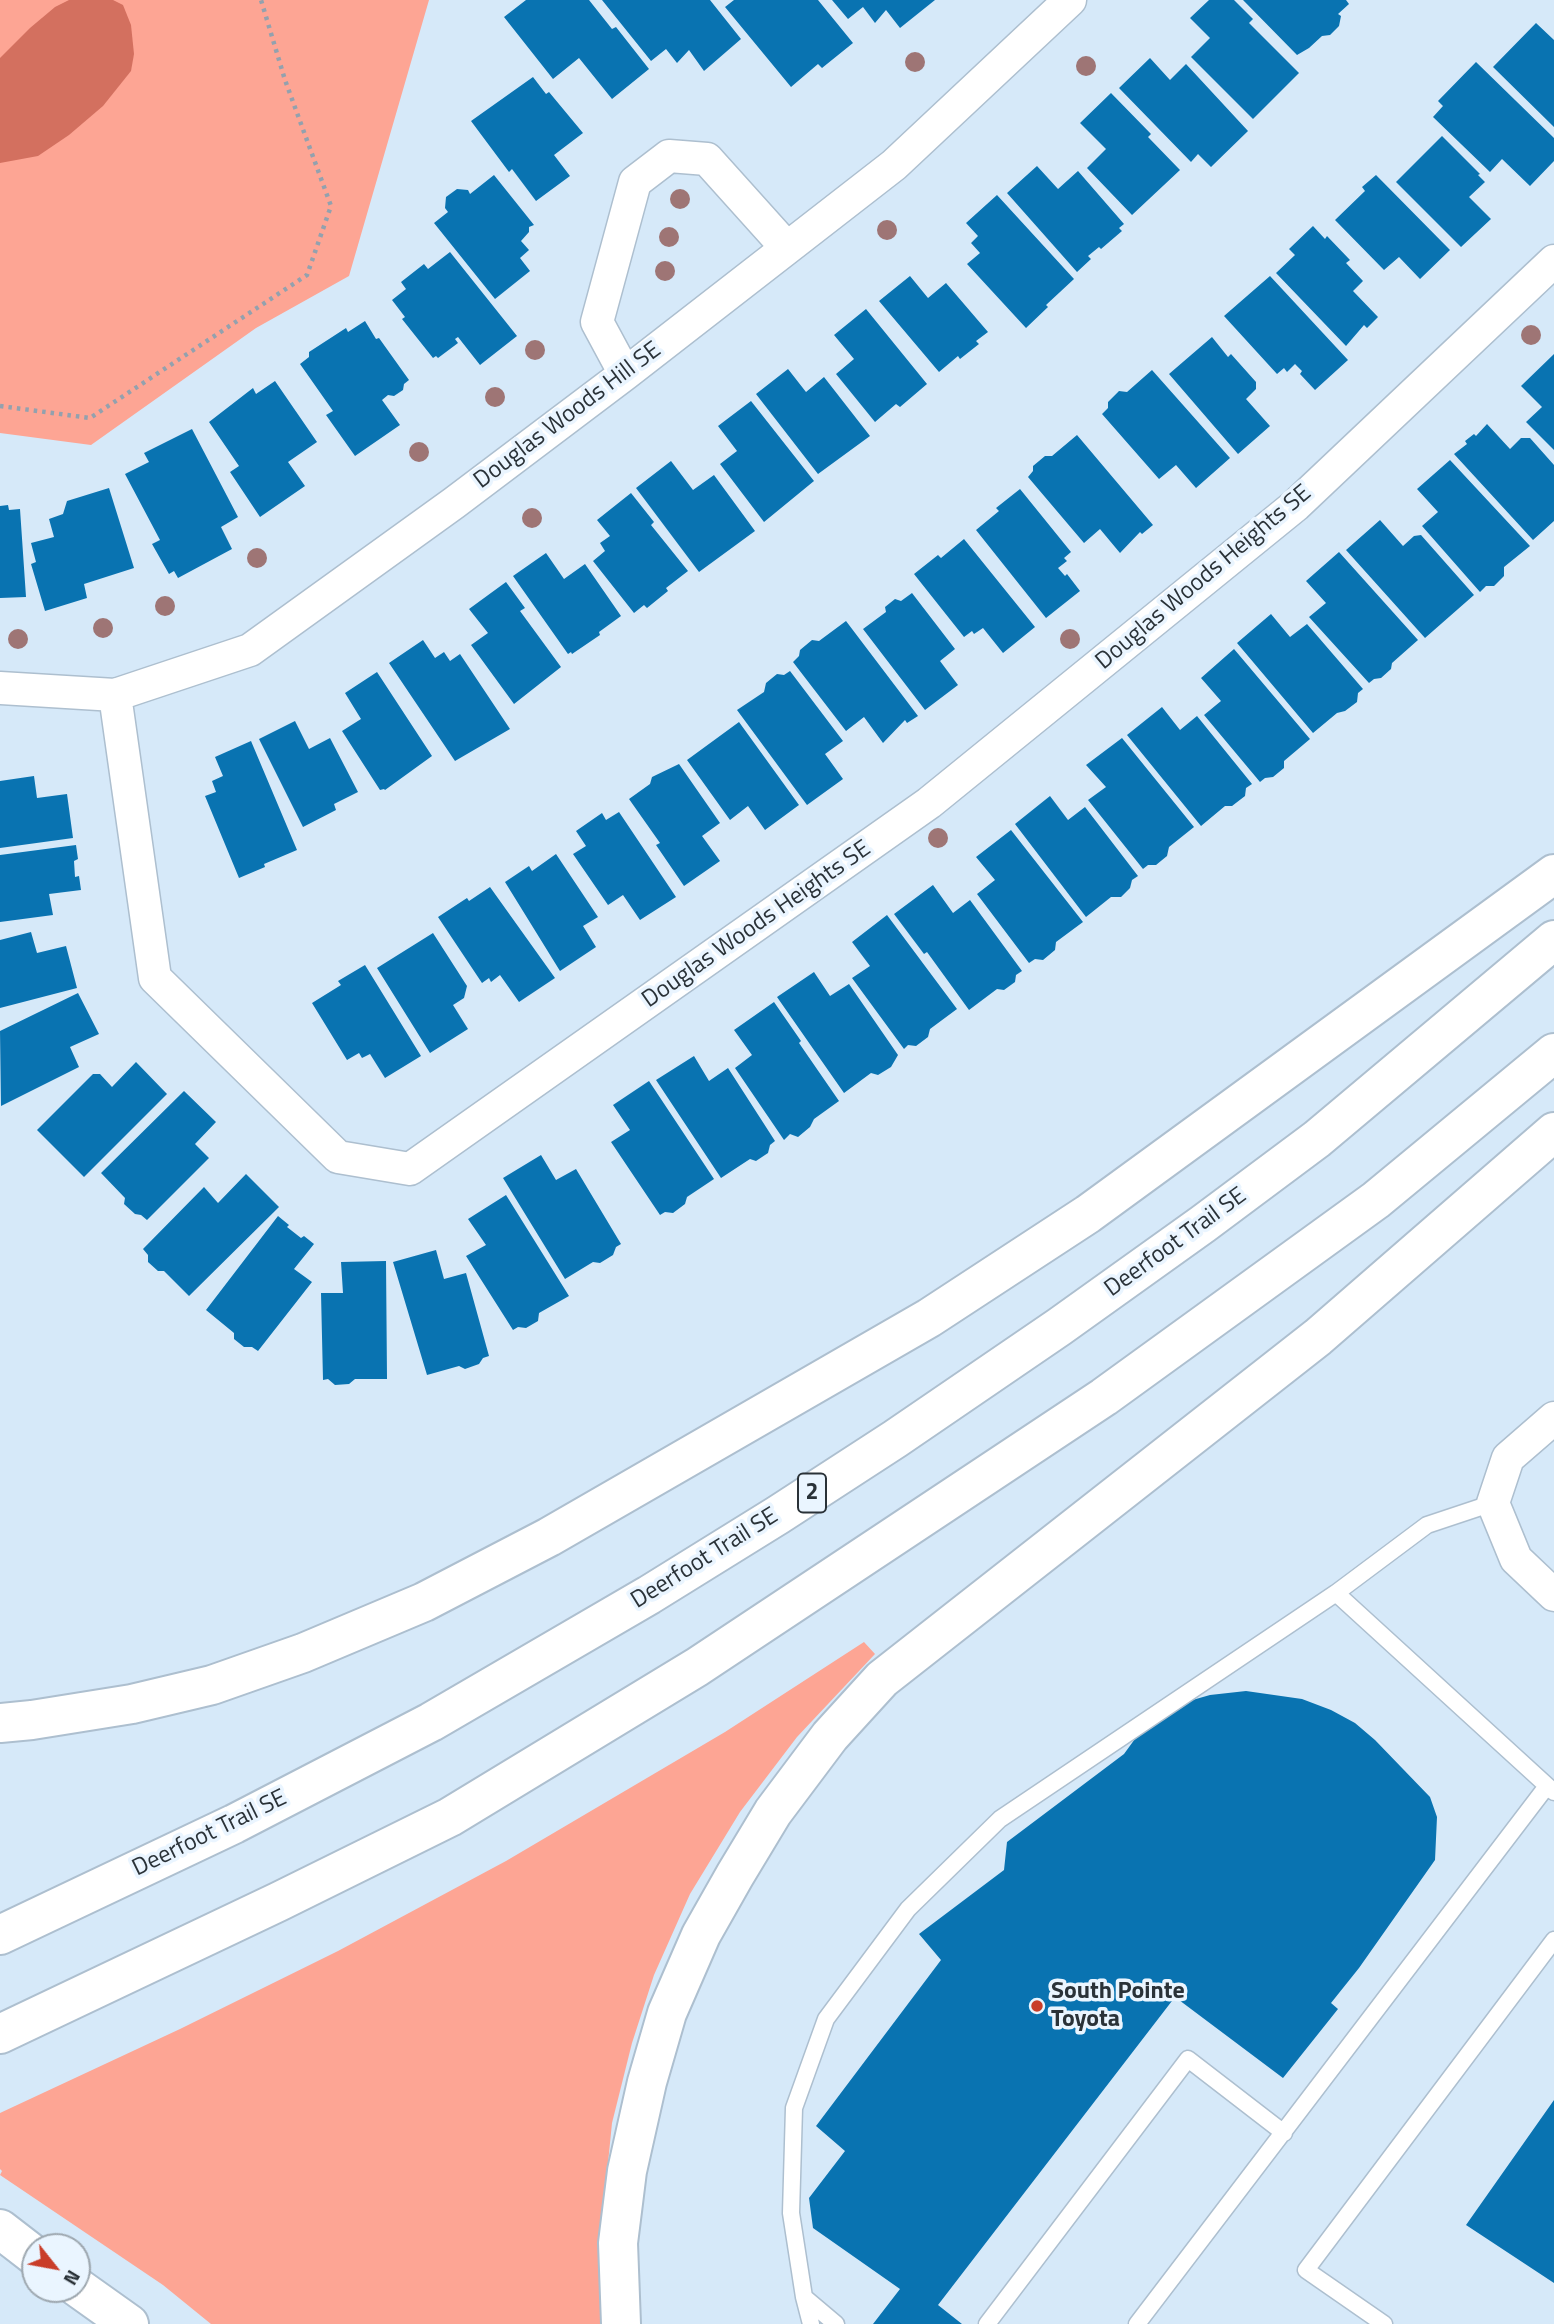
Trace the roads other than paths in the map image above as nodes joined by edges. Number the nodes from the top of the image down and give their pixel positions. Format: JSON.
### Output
{"nodes":[{"id":1,"x":1070,"y":0,"type":"edge"},
{"id":2,"x":786,"y":248,"type":"junction"},
{"id":3,"x":1554,"y":261,"type":"edge"},
{"id":4,"x":625,"y":374,"type":"junction"},
{"id":5,"x":0,"y":688,"type":"edge"},
{"id":6,"x":115,"y":695,"type":"junction"},
{"id":7,"x":1554,"y":874,"type":"edge"},
{"id":8,"x":1554,"y":940,"type":"edge"},
{"id":9,"x":1554,"y":1053,"type":"edge"},
{"id":10,"x":1554,"y":1132,"type":"edge"},
{"id":11,"x":1554,"y":1418,"type":"edge"},
{"id":12,"x":1493,"y":1503,"type":"junction"},
{"id":13,"x":1336,"y":1593,"type":"junction"},
{"id":14,"x":1554,"y":1595,"type":"edge"},
{"id":15,"x":0,"y":1723,"type":"edge"},
{"id":16,"x":1550,"y":1789,"type":"edge"},
{"id":17,"x":0,"y":1935,"type":"edge"},
{"id":18,"x":1554,"y":1940,"type":"edge"},
{"id":19,"x":0,"y":2034,"type":"edge"},
{"id":20,"x":1284,"y":2133,"type":"junction"},
{"id":21,"x":0,"y":2229,"type":"edge"},
{"id":22,"x":21,"y":2245,"type":"edge"},
{"id":23,"x":91,"y":2297,"type":"edge"},
{"id":24,"x":804,"y":2297,"type":"junction"},
{"id":25,"x":129,"y":2324,"type":"edge"},
{"id":26,"x":621,"y":2324,"type":"edge"},
{"id":27,"x":811,"y":2324,"type":"edge"},
{"id":28,"x":836,"y":2324,"type":"edge"},
{"id":29,"x":987,"y":2324,"type":"edge"},
{"id":30,"x":1137,"y":2324,"type":"edge"},
{"id":31,"x":1384,"y":2324,"type":"edge"}],
"edges":[{"from":1,"to":2,"type":"street","name":"Douglas Woods Hill SE"},
{"from":2,"to":4,"type":"street","name":"Douglas Woods Hill SE"},
{"from":2,"to":4,"type":"street"},
{"from":3,"to":6,"type":"street","name":"Douglas Woods Heights SE"},
{"from":4,"to":6,"type":"street","name":"Douglas Woods Hill SE"},
{"from":5,"to":6,"type":"street","name":"Douglas Woods Hill SE"},
{"from":7,"to":15,"type":"highway"},
{"from":8,"to":17,"type":"highway","name":"Deerfoot Trail SE","number":"2"},
{"from":9,"to":19,"type":"highway"},
{"from":10,"to":26,"type":"highway"},
{"from":11,"to":12,"type":"street"},
{"from":12,"to":13,"type":"lane"},
{"from":12,"to":14,"type":"street"},
{"from":13,"to":16,"type":"lane"},
{"from":13,"to":24,"type":"lane"},
{"from":16,"to":20,"type":"lane"},
{"from":18,"to":31,"type":"lane"},
{"from":20,"to":29,"type":"lane"},
{"from":20,"to":30,"type":"lane"},
{"from":21,"to":22,"type":"highway"},
{"from":23,"to":25,"type":"highway"},
{"from":24,"to":27,"type":"lane"},
{"from":24,"to":28,"type":"lane"}]}
